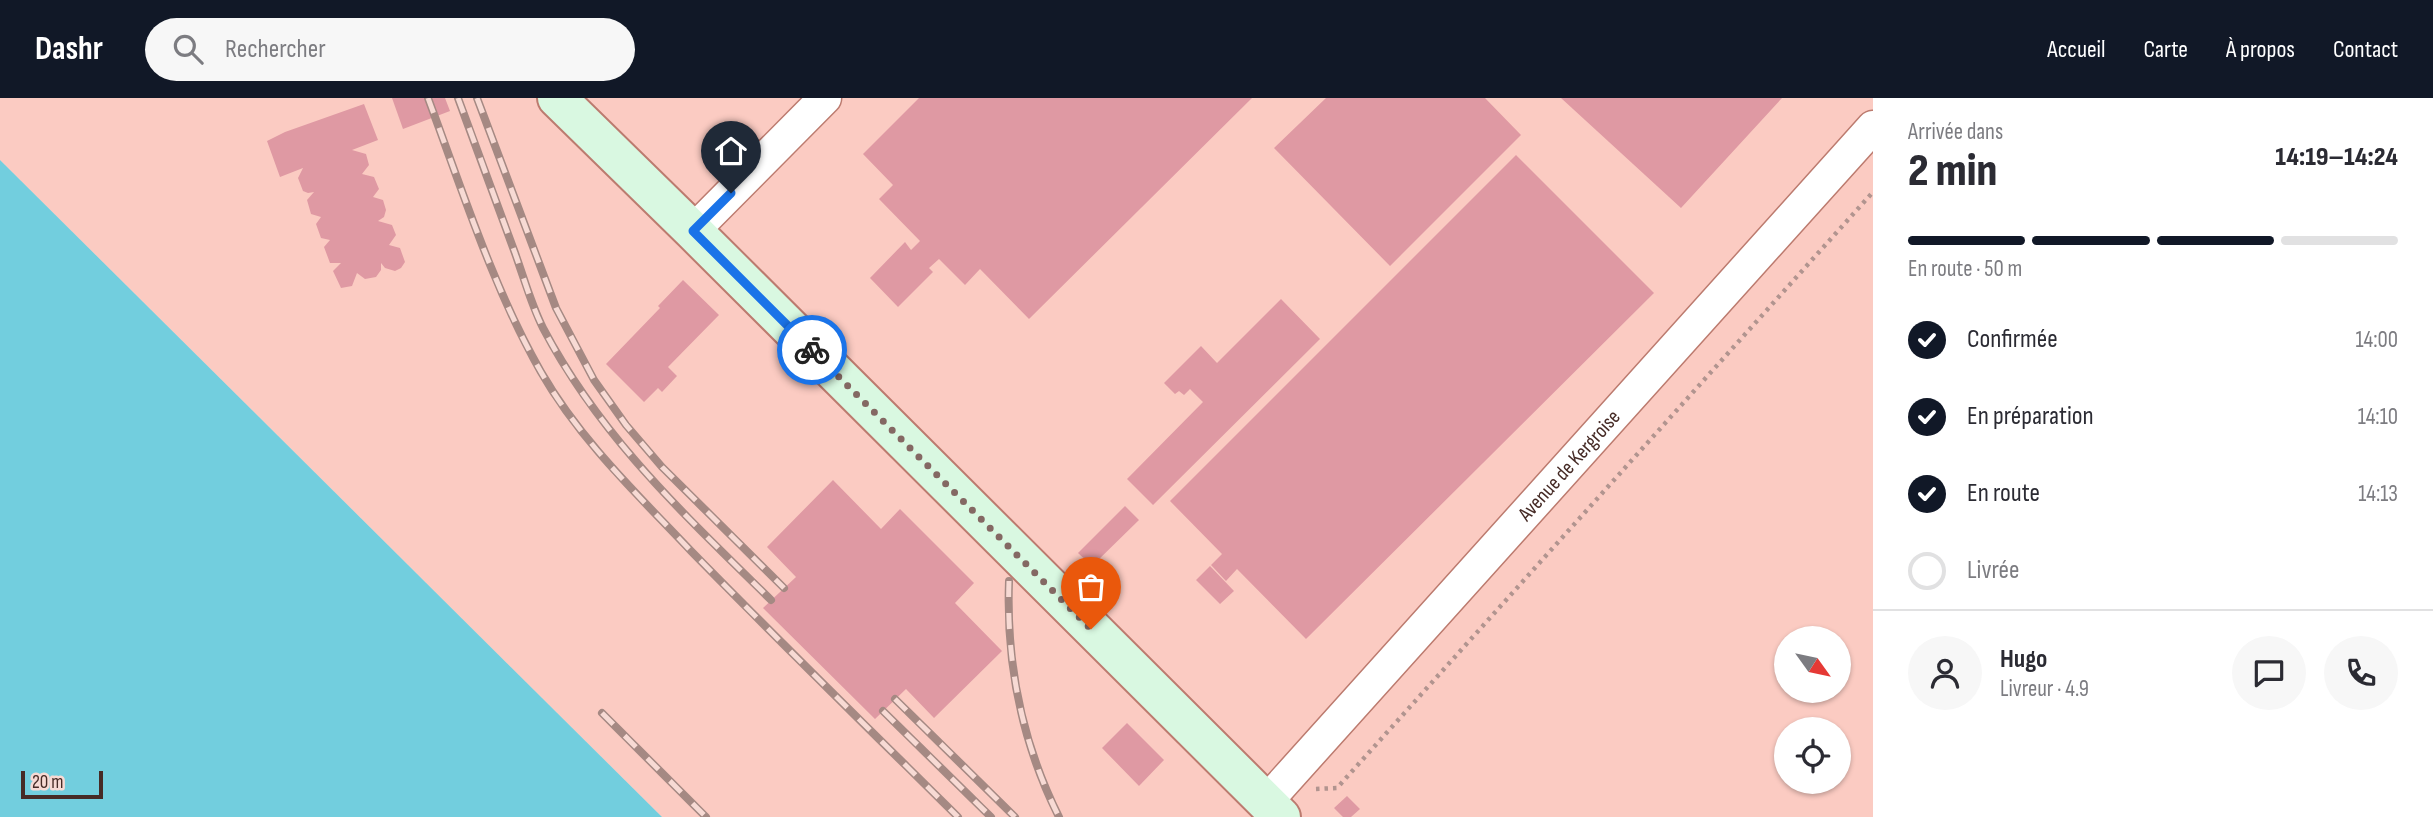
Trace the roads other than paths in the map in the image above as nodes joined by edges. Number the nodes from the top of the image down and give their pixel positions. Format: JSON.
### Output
{"nodes":[{"id":1,"x":557,"y":98,"type":"edge"},
{"id":2,"x":825,"y":98,"type":"edge"},
{"id":3,"x":1873,"y":127,"type":"edge"},
{"id":4,"x":693,"y":231,"type":"junction"},
{"id":5,"x":1274,"y":803,"type":"edge"}],
"edges":[{"from":1,"to":4,"type":"street"},
{"from":2,"to":4,"type":"street"},
{"from":3,"to":5,"type":"street","name":"Avenue de Kergroise"},
{"from":4,"to":5,"type":"street"}]}
